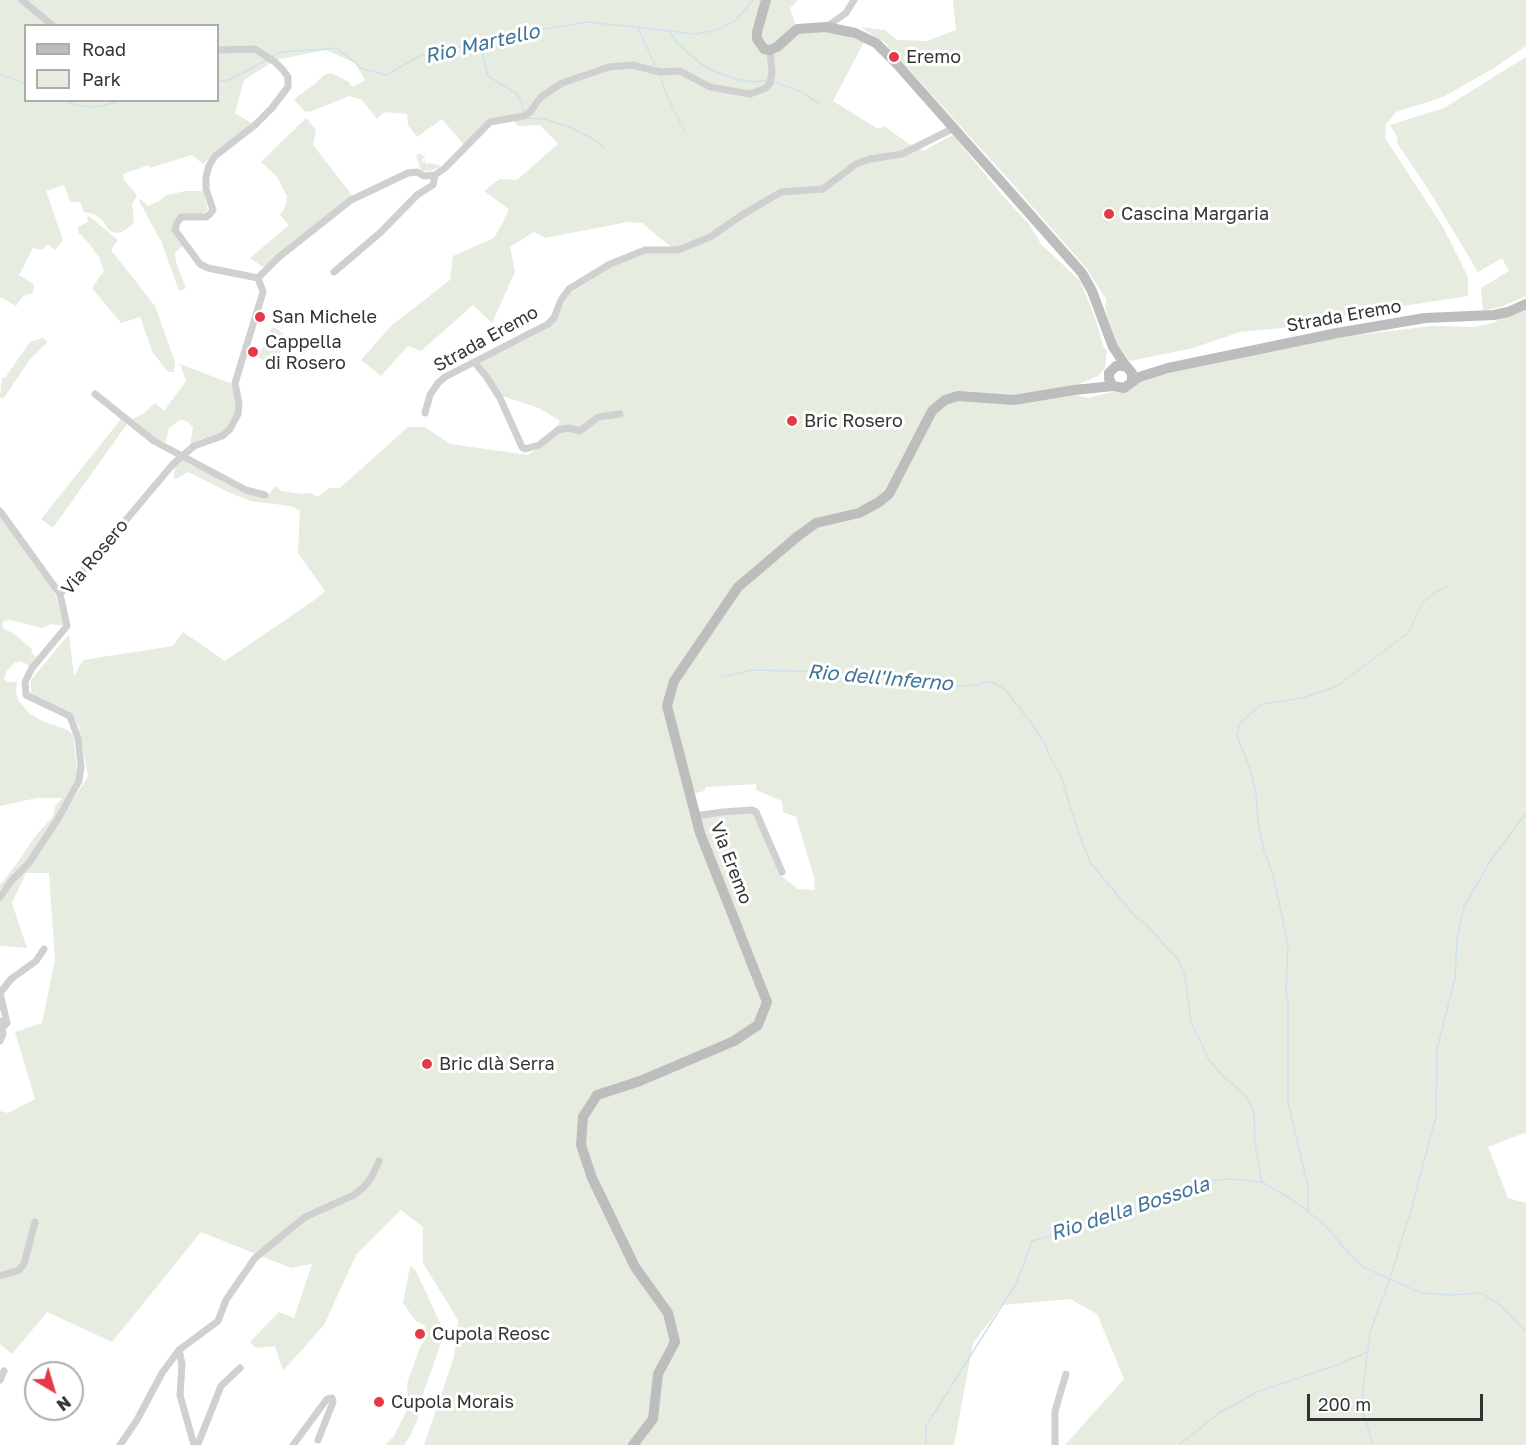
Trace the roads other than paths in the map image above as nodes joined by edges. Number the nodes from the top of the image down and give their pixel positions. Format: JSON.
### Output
{"nodes":[{"id":1,"x":22,"y":0,"type":"edge"},
{"id":2,"x":766,"y":0,"type":"edge"},
{"id":3,"x":854,"y":0,"type":"edge"},
{"id":4,"x":51,"y":24,"type":"edge"},
{"id":5,"x":826,"y":27,"type":"junction"},
{"id":6,"x":219,"y":50,"type":"edge"},
{"id":7,"x":770,"y":50,"type":"junction"},
{"id":8,"x":954,"y":128,"type":"junction"},
{"id":9,"x":435,"y":175,"type":"junction"},
{"id":10,"x":334,"y":272,"type":"dead end"},
{"id":11,"x":258,"y":278,"type":"junction"},
{"id":12,"x":1526,"y":304,"type":"edge"},
{"id":13,"x":1110,"y":339,"type":"junction"},
{"id":14,"x":474,"y":362,"type":"junction"},
{"id":15,"x":1127,"y":367,"type":"junction"},
{"id":16,"x":1168,"y":368,"type":"junction"},
{"id":17,"x":1110,"y":372,"type":"junction"},
{"id":18,"x":1132,"y":381,"type":"junction"},
{"id":19,"x":1113,"y":386,"type":"junction"},
{"id":20,"x":1074,"y":390,"type":"junction"},
{"id":21,"x":95,"y":394,"type":"dead end"},
{"id":22,"x":425,"y":413,"type":"dead end"},
{"id":23,"x":620,"y":414,"type":"dead end"},
{"id":24,"x":182,"y":455,"type":"junction"},
{"id":25,"x":265,"y":495,"type":"dead end"},
{"id":26,"x":0,"y":512,"type":"edge"},
{"id":27,"x":60,"y":594,"type":"junction"},
{"id":28,"x":695,"y":816,"type":"junction"},
{"id":29,"x":782,"y":872,"type":"dead end"},
{"id":30,"x":0,"y":897,"type":"edge"},
{"id":31,"x":44,"y":949,"type":"dead end"},
{"id":32,"x":1,"y":1024,"type":"edge"},
{"id":33,"x":0,"y":1041,"type":"edge"},
{"id":34,"x":380,"y":1161,"type":"dead end"},
{"id":35,"x":35,"y":1222,"type":"dead end"},
{"id":36,"x":0,"y":1276,"type":"edge"},
{"id":37,"x":179,"y":1350,"type":"junction"},
{"id":38,"x":240,"y":1368,"type":"dead end"},
{"id":39,"x":4,"y":1371,"type":"dead end"},
{"id":40,"x":1066,"y":1374,"type":"dead end"},
{"id":41,"x":0,"y":1380,"type":"edge"},
{"id":42,"x":318,"y":1440,"type":"dead end"},
{"id":43,"x":120,"y":1445,"type":"edge"},
{"id":44,"x":293,"y":1445,"type":"edge"},
{"id":45,"x":633,"y":1445,"type":"edge"},
{"id":46,"x":1055,"y":1445,"type":"edge"}],
"edges":[{"from":1,"to":4,"type":"street"},
{"from":2,"to":7,"type":"street"},
{"from":3,"to":5,"type":"street"},
{"from":5,"to":7,"type":"street"},
{"from":5,"to":8,"type":"street"},
{"from":6,"to":11,"type":"street"},
{"from":7,"to":9,"type":"street"},
{"from":8,"to":13,"type":"street"},
{"from":8,"to":14,"type":"street","name":"Strada Eremo"},
{"from":9,"to":10,"type":"street"},
{"from":9,"to":11,"type":"street"},
{"from":11,"to":24,"type":"street","name":"Via Rosero"},
{"from":12,"to":16,"type":"street","name":"Strada Eremo"},
{"from":13,"to":15,"type":"street"},
{"from":13,"to":17,"type":"street"},
{"from":14,"to":22,"type":"street","name":"Strada Eremo"},
{"from":14,"to":23,"type":"street"},
{"from":15,"to":16,"type":"street","name":"Strada Eremo"},
{"from":15,"to":17,"type":"street"},
{"from":15,"to":18,"type":"street"},
{"from":16,"to":18,"type":"street","name":"Strada Eremo"},
{"from":17,"to":19,"type":"street"},
{"from":17,"to":20,"type":"street","name":"Via Eremo"},
{"from":18,"to":19,"type":"street"},
{"from":19,"to":20,"type":"street","name":"Via Eremo"},
{"from":20,"to":28,"type":"street","name":"Via Eremo"},
{"from":21,"to":24,"type":"street"},
{"from":24,"to":25,"type":"street"},
{"from":24,"to":27,"type":"street","name":"Via Rosero"},
{"from":26,"to":27,"type":"street"},
{"from":27,"to":30,"type":"street","name":"Via Rosero"},
{"from":28,"to":29,"type":"street"},
{"from":28,"to":45,"type":"street","name":"Via Eremo"},
{"from":31,"to":32,"type":"street"},
{"from":32,"to":33,"type":"street"},
{"from":34,"to":37,"type":"street"},
{"from":35,"to":36,"type":"street"},
{"from":37,"to":38,"type":"street"},
{"from":37,"to":43,"type":"street"},
{"from":39,"to":41,"type":"street"},
{"from":40,"to":46,"type":"street"},
{"from":42,"to":44,"type":"street"}]}
